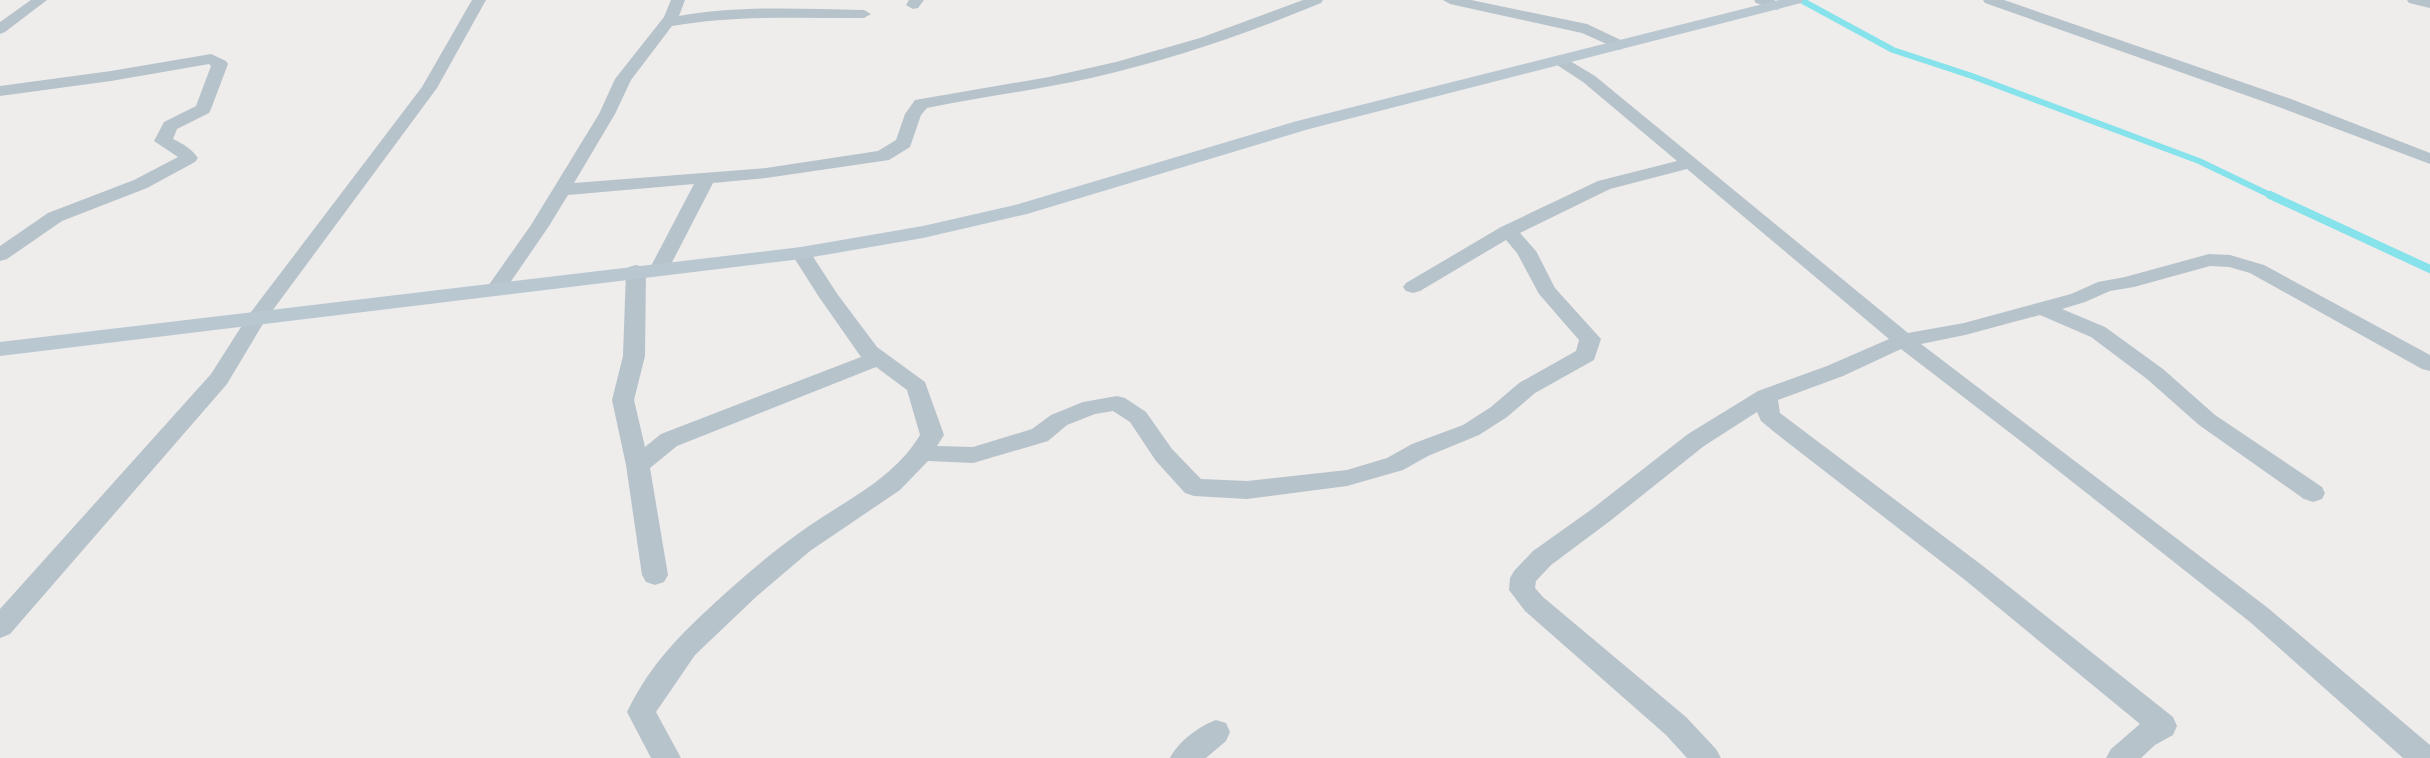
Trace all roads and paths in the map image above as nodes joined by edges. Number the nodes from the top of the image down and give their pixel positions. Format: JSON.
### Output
{"nodes":[{"id":1,"x":40,"y":0,"type":"edge"},
{"id":2,"x":479,"y":0,"type":"edge"},
{"id":3,"x":678,"y":0,"type":"edge"},
{"id":4,"x":1316,"y":0,"type":"edge"},
{"id":5,"x":1450,"y":0,"type":"edge"},
{"id":6,"x":1990,"y":0,"type":"edge"},
{"id":7,"x":2414,"y":0,"type":"edge"},
{"id":8,"x":1780,"y":2,"type":"edge"},
{"id":9,"x":2430,"y":4,"type":"edge"},
{"id":10,"x":864,"y":14,"type":"dead end"},
{"id":11,"x":666,"y":23,"type":"junction"},
{"id":12,"x":0,"y":28,"type":"edge"},
{"id":13,"x":1620,"y":45,"type":"junction"},
{"id":14,"x":1560,"y":60,"type":"junction"},
{"id":15,"x":0,"y":90,"type":"edge"},
{"id":16,"x":2430,"y":158,"type":"edge"},
{"id":17,"x":1691,"y":163,"type":"junction"},
{"id":18,"x":706,"y":179,"type":"junction"},
{"id":19,"x":562,"y":190,"type":"junction"},
{"id":20,"x":1508,"y":231,"type":"junction"},
{"id":21,"x":801,"y":253,"type":"junction"},
{"id":22,"x":0,"y":255,"type":"edge"},
{"id":23,"x":660,"y":268,"type":"junction"},
{"id":24,"x":636,"y":271,"type":"junction"},
{"id":25,"x":1413,"y":287,"type":"dead end"},
{"id":26,"x":496,"y":289,"type":"junction"},
{"id":27,"x":2042,"y":308,"type":"junction"},
{"id":28,"x":255,"y":320,"type":"junction"},
{"id":29,"x":1904,"y":340,"type":"junction"},
{"id":30,"x":0,"y":349,"type":"edge"},
{"id":31,"x":878,"y":358,"type":"junction"},
{"id":32,"x":2430,"y":364,"type":"edge"},
{"id":33,"x":1766,"y":396,"type":"junction"},
{"id":34,"x":923,"y":453,"type":"junction"},
{"id":35,"x":638,"y":465,"type":"junction"},
{"id":36,"x":2313,"y":493,"type":"dead end"},
{"id":37,"x":655,"y":575,"type":"dead end"},
{"id":38,"x":0,"y":627,"type":"edge"},
{"id":39,"x":1216,"y":732,"type":"dead end"},
{"id":40,"x":666,"y":758,"type":"edge"},
{"id":41,"x":1185,"y":758,"type":"edge"},
{"id":42,"x":1706,"y":758,"type":"edge"},
{"id":43,"x":2121,"y":758,"type":"edge"},
{"id":44,"x":2424,"y":758,"type":"edge"}],
"edges":[{"from":1,"to":12,"type":"street"},
{"from":2,"to":28,"type":"street"},
{"from":3,"to":11,"type":"street"},
{"from":4,"to":18,"type":"street"},
{"from":5,"to":13,"type":"street"},
{"from":6,"to":16,"type":"street"},
{"from":7,"to":9,"type":"street"},
{"from":8,"to":13,"type":"street"},
{"from":10,"to":11,"type":"street"},
{"from":11,"to":19,"type":"street"},
{"from":13,"to":14,"type":"street"},
{"from":14,"to":17,"type":"street"},
{"from":14,"to":21,"type":"street"},
{"from":15,"to":22,"type":"street"},
{"from":17,"to":20,"type":"street"},
{"from":17,"to":29,"type":"street"},
{"from":18,"to":19,"type":"street"},
{"from":18,"to":23,"type":"street"},
{"from":19,"to":26,"type":"street"},
{"from":20,"to":25,"type":"street"},
{"from":20,"to":34,"type":"street"},
{"from":21,"to":23,"type":"street"},
{"from":21,"to":31,"type":"street"},
{"from":23,"to":24,"type":"street"},
{"from":24,"to":26,"type":"street"},
{"from":24,"to":35,"type":"street"},
{"from":26,"to":28,"type":"street"},
{"from":27,"to":29,"type":"street"},
{"from":27,"to":32,"type":"street"},
{"from":27,"to":36,"type":"street"},
{"from":28,"to":30,"type":"street"},
{"from":28,"to":38,"type":"street"},
{"from":29,"to":33,"type":"street"},
{"from":29,"to":44,"type":"street"},
{"from":31,"to":34,"type":"street"},
{"from":31,"to":35,"type":"street"},
{"from":33,"to":42,"type":"street"},
{"from":33,"to":43,"type":"street"},
{"from":34,"to":40,"type":"street"},
{"from":35,"to":37,"type":"street"},
{"from":39,"to":41,"type":"street"}]}
